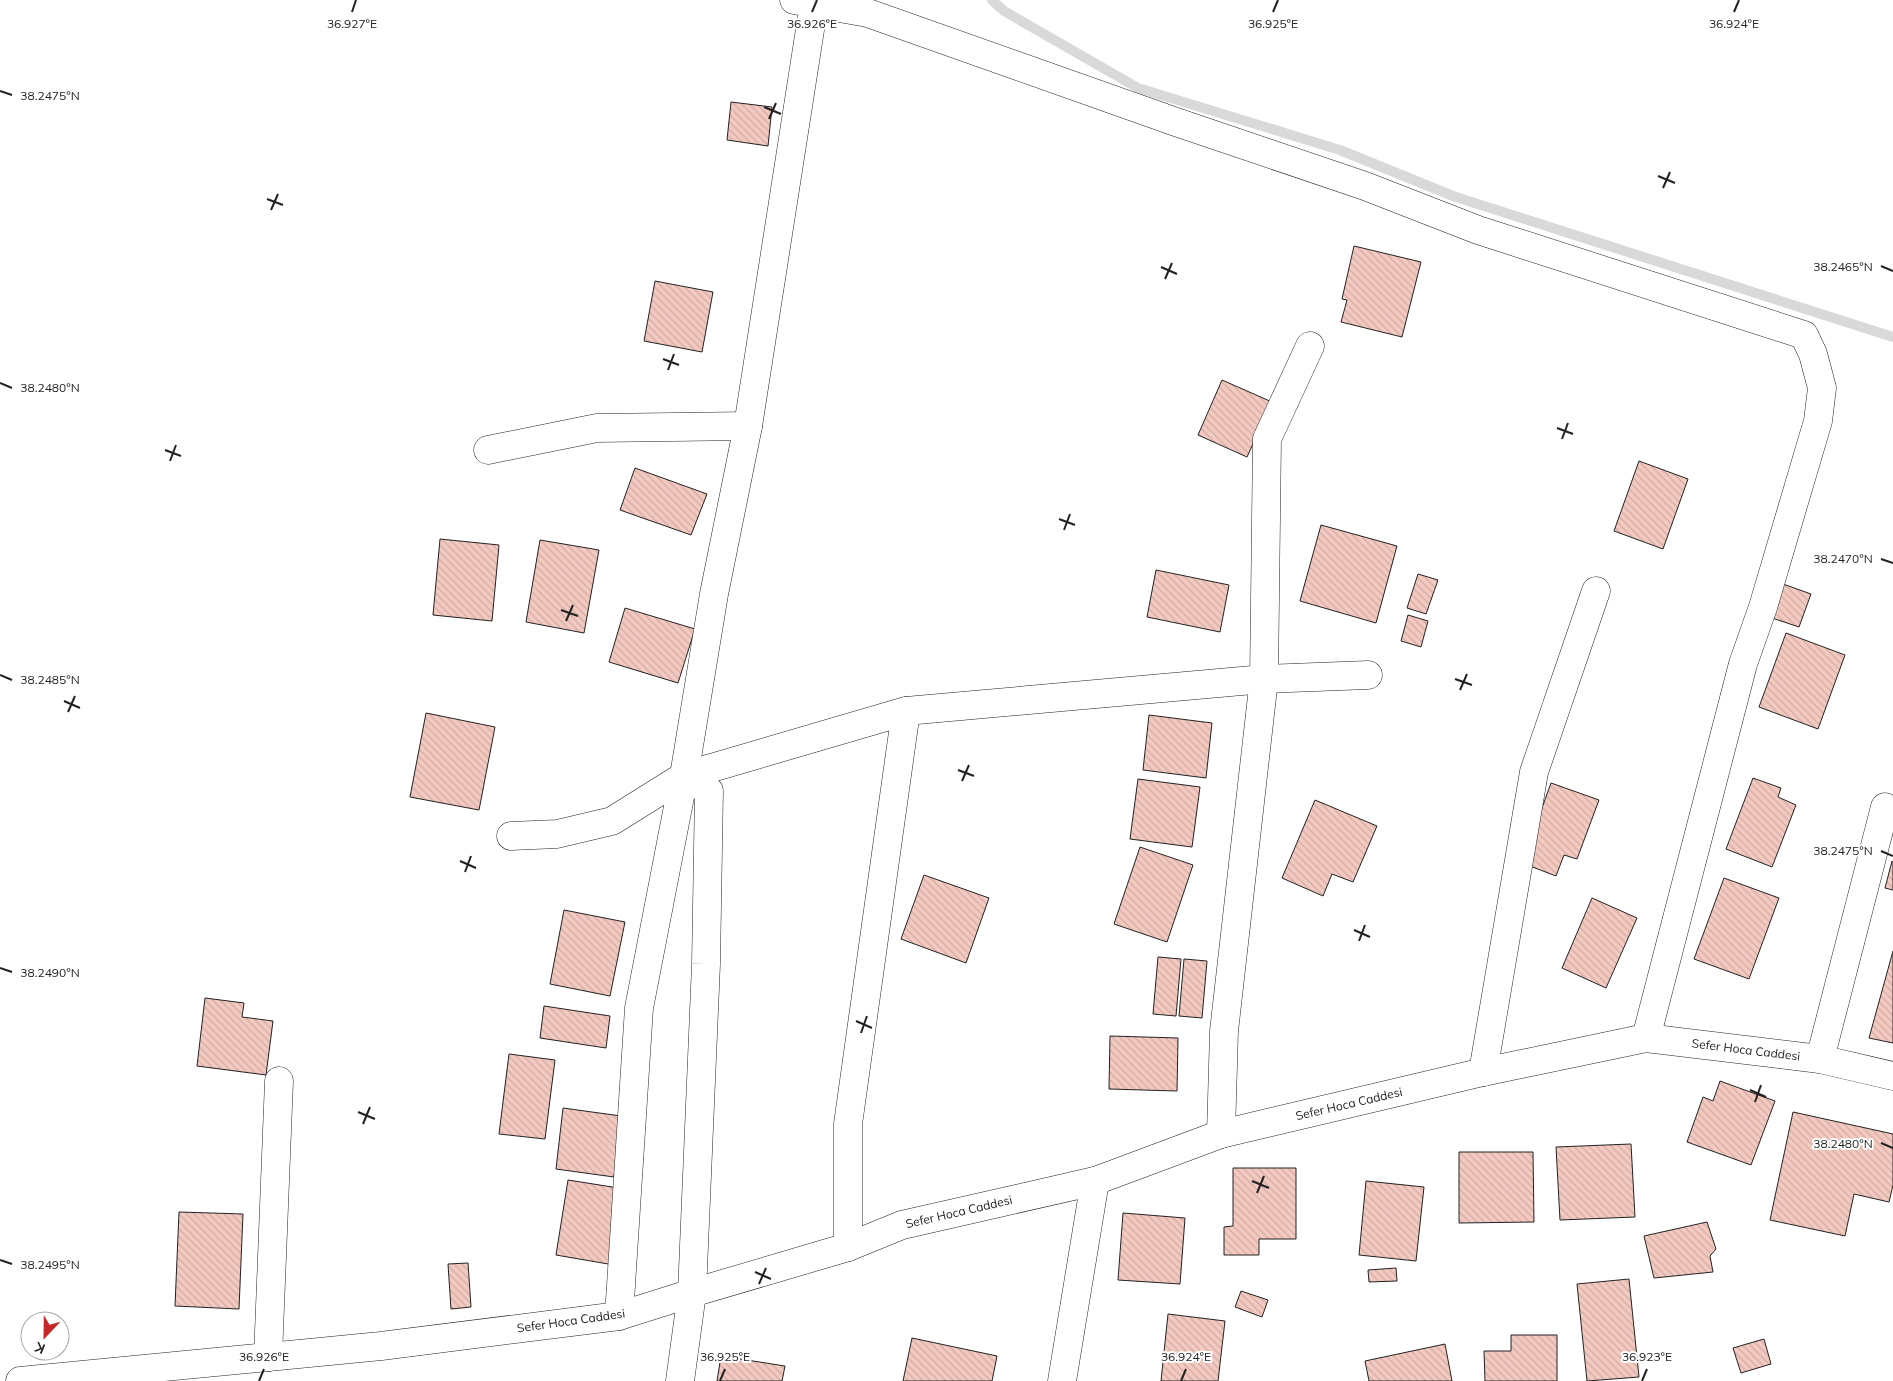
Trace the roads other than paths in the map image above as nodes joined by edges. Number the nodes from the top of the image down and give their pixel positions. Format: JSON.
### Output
{"nodes":[{"id":1,"x":804,"y":2,"type":"edge"},
{"id":2,"x":1310,"y":346,"type":"dead end"},
{"id":3,"x":748,"y":426,"type":"junction"},
{"id":4,"x":488,"y":450,"type":"dead end"},
{"id":5,"x":1596,"y":591,"type":"dead end"},
{"id":6,"x":1368,"y":675,"type":"dead end"},
{"id":7,"x":1264,"y":679,"type":"junction"},
{"id":8,"x":906,"y":711,"type":"junction"},
{"id":9,"x":684,"y":776,"type":"junction"},
{"id":10,"x":1885,"y":807,"type":"dead end"},
{"id":11,"x":511,"y":836,"type":"dead end"},
{"id":12,"x":1646,"y":1038,"type":"junction"},
{"id":13,"x":1820,"y":1060,"type":"junction"},
{"id":14,"x":1483,"y":1072,"type":"junction"},
{"id":15,"x":1893,"y":1076,"type":"edge"},
{"id":16,"x":279,"y":1081,"type":"dead end"},
{"id":17,"x":1221,"y":1134,"type":"junction"},
{"id":18,"x":1095,"y":1181,"type":"junction"},
{"id":19,"x":848,"y":1247,"type":"junction"},
{"id":20,"x":692,"y":1293,"type":"junction"},
{"id":21,"x":619,"y":1316,"type":"junction"},
{"id":22,"x":268,"y":1358,"type":"junction"},
{"id":23,"x":20,"y":1381,"type":"edge"},
{"id":24,"x":680,"y":1381,"type":"edge"},
{"id":25,"x":1062,"y":1381,"type":"edge"}],
"edges":[{"from":1,"to":3,"type":"street"},
{"from":1,"to":12,"type":"street"},
{"from":2,"to":7,"type":"street"},
{"from":3,"to":4,"type":"street"},
{"from":3,"to":9,"type":"street"},
{"from":5,"to":14,"type":"street"},
{"from":6,"to":7,"type":"street"},
{"from":7,"to":8,"type":"street"},
{"from":7,"to":17,"type":"street"},
{"from":8,"to":9,"type":"street"},
{"from":8,"to":19,"type":"street"},
{"from":9,"to":11,"type":"street"},
{"from":9,"to":20,"type":"street"},
{"from":9,"to":21,"type":"street"},
{"from":10,"to":13,"type":"street"},
{"from":12,"to":13,"type":"street","name":"Sefer Hoca Caddesi"},
{"from":12,"to":14,"type":"street","name":"Sefer Hoca Caddesi"},
{"from":13,"to":15,"type":"street","name":"Sefer Hoca Caddesi"},
{"from":14,"to":17,"type":"street","name":"Sefer Hoca Caddesi"},
{"from":16,"to":22,"type":"street"},
{"from":17,"to":18,"type":"street","name":"Sefer Hoca Caddesi"},
{"from":18,"to":19,"type":"street","name":"Sefer Hoca Caddesi"},
{"from":18,"to":25,"type":"street"},
{"from":19,"to":20,"type":"street","name":"Sefer Hoca Caddesi"},
{"from":20,"to":21,"type":"street","name":"Sefer Hoca Caddesi"},
{"from":20,"to":24,"type":"street"},
{"from":21,"to":22,"type":"street","name":"Sefer Hoca Caddesi"},
{"from":22,"to":23,"type":"street","name":"Sefer Hoca Caddesi"}]}
